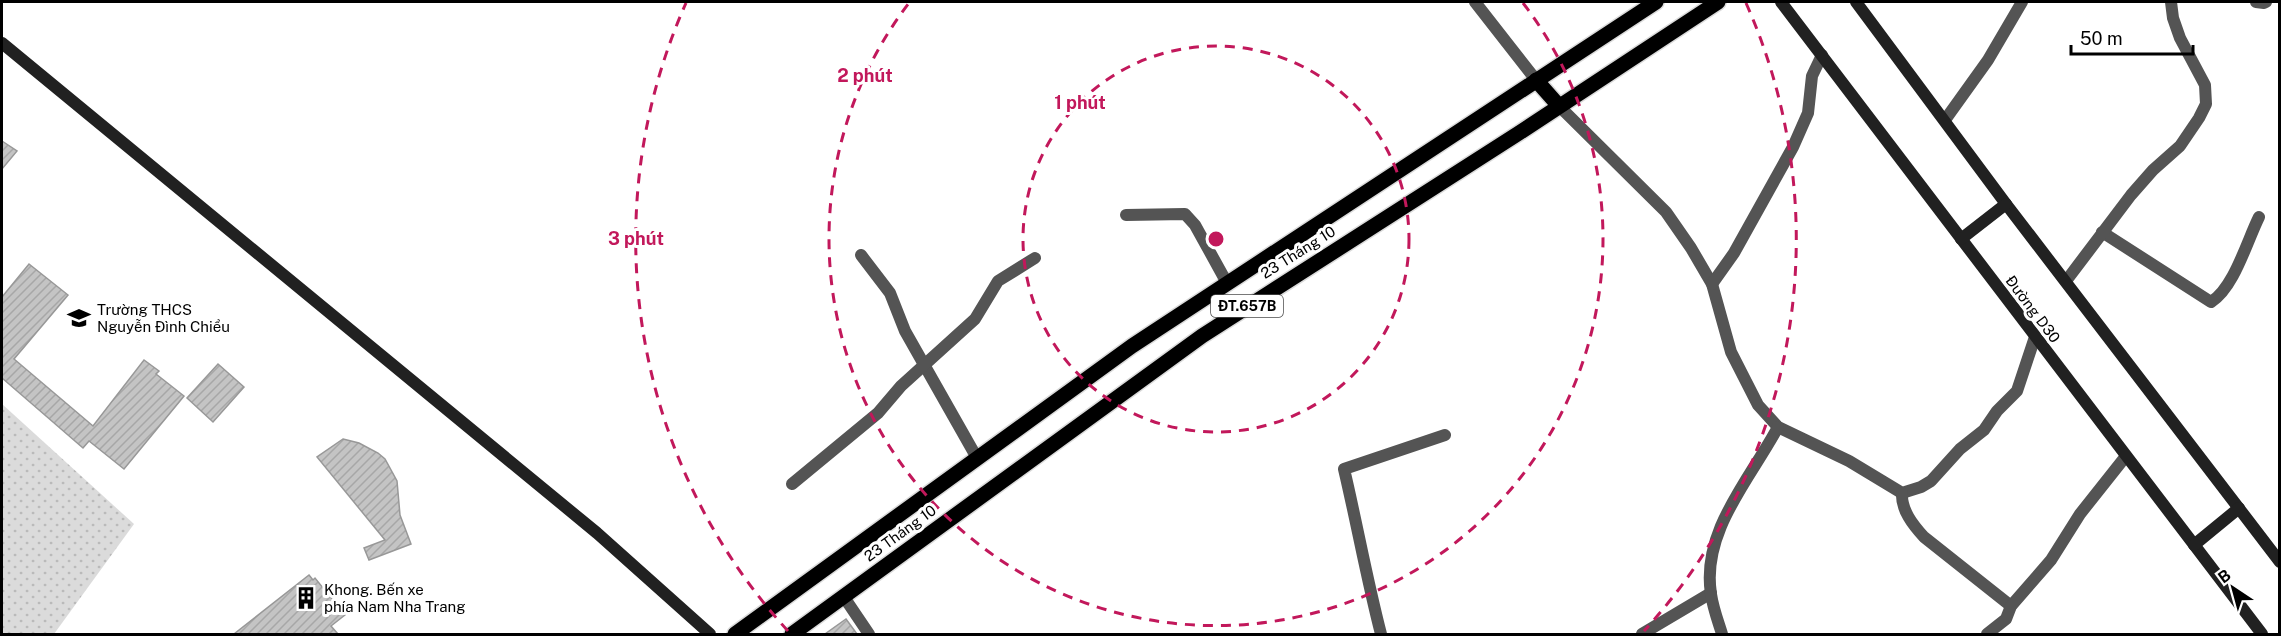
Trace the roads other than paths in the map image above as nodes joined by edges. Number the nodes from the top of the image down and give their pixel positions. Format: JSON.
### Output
{"nodes":[{"id":1,"x":1475,"y":2,"type":"edge"},
{"id":2,"x":1656,"y":2,"type":"edge"},
{"id":3,"x":1718,"y":2,"type":"edge"},
{"id":4,"x":1780,"y":2,"type":"edge"},
{"id":5,"x":1856,"y":2,"type":"edge"},
{"id":6,"x":2022,"y":2,"type":"edge"},
{"id":7,"x":2171,"y":2,"type":"edge"},
{"id":8,"x":2256,"y":2,"type":"edge"},
{"id":9,"x":2266,"y":2,"type":"edge"},
{"id":10,"x":2,"y":43,"type":"edge"},
{"id":11,"x":1821,"y":56,"type":"junction"},
{"id":12,"x":1536,"y":80,"type":"junction"},
{"id":13,"x":1559,"y":106,"type":"junction"},
{"id":14,"x":1945,"y":120,"type":"junction"},
{"id":15,"x":2006,"y":204,"type":"junction"},
{"id":16,"x":1126,"y":214,"type":"dead end"},
{"id":17,"x":2259,"y":217,"type":"dead end"},
{"id":18,"x":2102,"y":232,"type":"junction"},
{"id":19,"x":1961,"y":239,"type":"junction"},
{"id":20,"x":861,"y":255,"type":"dead end"},
{"id":21,"x":1035,"y":258,"type":"dead end"},
{"id":22,"x":2066,"y":281,"type":"junction"},
{"id":23,"x":1227,"y":283,"type":"junction"},
{"id":24,"x":1712,"y":284,"type":"junction"},
{"id":25,"x":2035,"y":337,"type":"junction"},
{"id":26,"x":923,"y":365,"type":"junction"},
{"id":27,"x":1778,"y":427,"type":"junction"},
{"id":28,"x":1445,"y":435,"type":"dead end"},
{"id":29,"x":2126,"y":456,"type":"junction"},
{"id":30,"x":976,"y":458,"type":"junction"},
{"id":31,"x":792,"y":484,"type":"dead end"},
{"id":32,"x":1902,"y":493,"type":"junction"},
{"id":33,"x":2239,"y":508,"type":"junction"},
{"id":34,"x":2194,"y":545,"type":"junction"},
{"id":35,"x":2278,"y":561,"type":"edge"},
{"id":36,"x":1711,"y":593,"type":"junction"},
{"id":37,"x":844,"y":597,"type":"junction"},
{"id":38,"x":2011,"y":606,"type":"junction"},
{"id":39,"x":710,"y":634,"type":"edge"},
{"id":40,"x":735,"y":634,"type":"edge"},
{"id":41,"x":792,"y":634,"type":"edge"},
{"id":42,"x":868,"y":634,"type":"edge"},
{"id":43,"x":1381,"y":634,"type":"edge"},
{"id":44,"x":1641,"y":634,"type":"edge"},
{"id":45,"x":1722,"y":634,"type":"edge"},
{"id":46,"x":1987,"y":634,"type":"edge"},
{"id":47,"x":2262,"y":634,"type":"edge"}],
"edges":[{"from":1,"to":12,"type":"street"},
{"from":2,"to":12,"type":"main road","name":"23 Tháng 10","number":"ĐT.657B"},
{"from":3,"to":13,"type":"main road","name":"23 Tháng 10","number":"ĐT.657B"},
{"from":4,"to":11,"type":"street","name":"Đường D30"},
{"from":5,"to":14,"type":"street"},
{"from":6,"to":14,"type":"street"},
{"from":7,"to":18,"type":"street"},
{"from":8,"to":9,"type":"street"},
{"from":10,"to":39,"type":"street"},
{"from":11,"to":19,"type":"street","name":"Đường D30"},
{"from":11,"to":24,"type":"street"},
{"from":12,"to":13,"type":"main road"},
{"from":12,"to":23,"type":"main road","name":"23 Tháng 10","number":"ĐT.657B"},
{"from":13,"to":24,"type":"street"},
{"from":13,"to":37,"type":"main road","name":"23 Tháng 10","number":"ĐT.657B"},
{"from":14,"to":15,"type":"street"},
{"from":15,"to":19,"type":"street"},
{"from":15,"to":22,"type":"street"},
{"from":16,"to":23,"type":"street"},
{"from":17,"to":18,"type":"street"},
{"from":18,"to":22,"type":"street"},
{"from":19,"to":25,"type":"street","name":"Đường D30"},
{"from":20,"to":26,"type":"street"},
{"from":21,"to":26,"type":"street"},
{"from":22,"to":33,"type":"street"},
{"from":23,"to":30,"type":"main road","name":"23 Tháng 10","number":"ĐT.657B"},
{"from":24,"to":27,"type":"street"},
{"from":25,"to":29,"type":"street","name":"Đường D30"},
{"from":25,"to":32,"type":"street"},
{"from":26,"to":30,"type":"street"},
{"from":26,"to":31,"type":"street"},
{"from":27,"to":32,"type":"street"},
{"from":27,"to":36,"type":"street"},
{"from":28,"to":43,"type":"street"},
{"from":29,"to":34,"type":"street","name":"Đường D30"},
{"from":29,"to":38,"type":"street"},
{"from":30,"to":40,"type":"main road","name":"23 Tháng 10","number":"ĐT.657B"},
{"from":32,"to":38,"type":"street"},
{"from":33,"to":34,"type":"street"},
{"from":33,"to":35,"type":"street"},
{"from":34,"to":47,"type":"street","name":"Đường D30"},
{"from":36,"to":44,"type":"street"},
{"from":36,"to":45,"type":"street"},
{"from":37,"to":41,"type":"main road","name":"23 Tháng 10","number":"ĐT.657B"},
{"from":37,"to":42,"type":"street"},
{"from":38,"to":46,"type":"street"}]}
